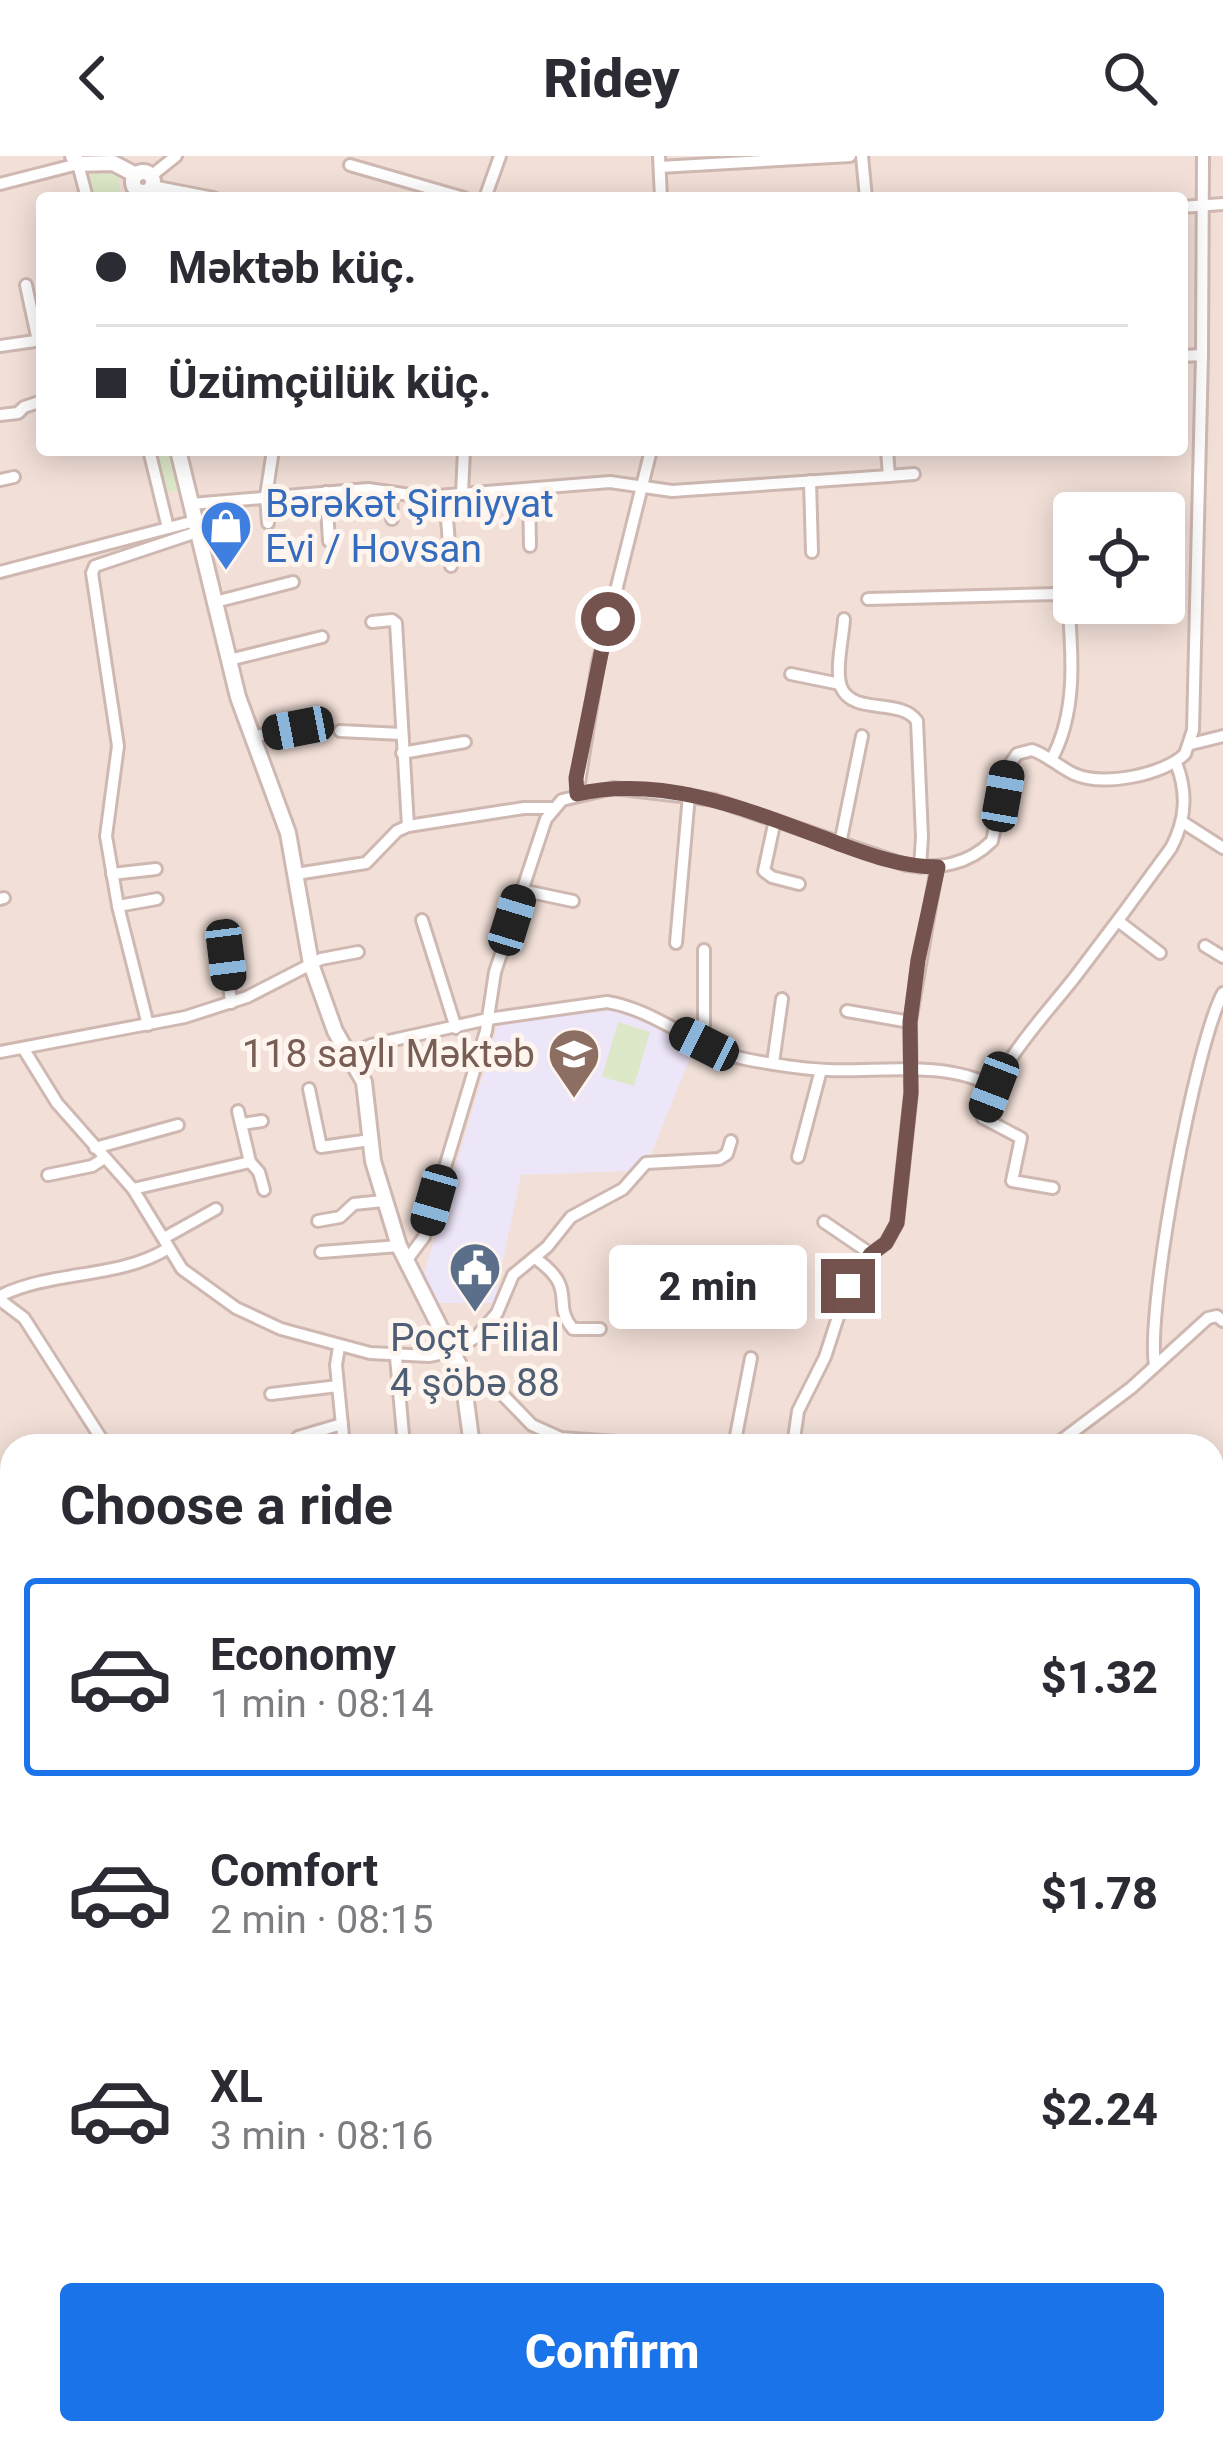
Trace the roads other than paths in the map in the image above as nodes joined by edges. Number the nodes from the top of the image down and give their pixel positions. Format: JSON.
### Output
{"nodes":[{"id":1,"x":176,"y":156,"type":"edge"},
{"id":2,"x":500,"y":156,"type":"edge"},
{"id":3,"x":850,"y":156,"type":"edge"},
{"id":4,"x":862,"y":156,"type":"edge"},
{"id":5,"x":1203,"y":156,"type":"edge"},
{"id":6,"x":76,"y":160,"type":"edge"},
{"id":7,"x":121,"y":161,"type":"edge"},
{"id":8,"x":659,"y":162,"type":"edge"},
{"id":9,"x":350,"y":165,"type":"dead end"},
{"id":10,"x":0,"y":184,"type":"edge"},
{"id":11,"x":143,"y":185,"type":"edge"},
{"id":12,"x":84,"y":192,"type":"edge"},
{"id":13,"x":181,"y":192,"type":"edge"},
{"id":14,"x":443,"y":192,"type":"edge"},
{"id":15,"x":486,"y":192,"type":"edge"},
{"id":16,"x":661,"y":192,"type":"edge"},
{"id":17,"x":865,"y":192,"type":"edge"},
{"id":18,"x":1223,"y":203,"type":"edge"},
{"id":19,"x":1204,"y":205,"type":"junction"},
{"id":20,"x":1188,"y":206,"type":"edge"},
{"id":21,"x":26,"y":285,"type":"dead end"},
{"id":22,"x":36,"y":325,"type":"edge"},
{"id":23,"x":36,"y":342,"type":"edge"},
{"id":24,"x":0,"y":346,"type":"edge"},
{"id":25,"x":1202,"y":355,"type":"junction"},
{"id":26,"x":1188,"y":356,"type":"edge"},
{"id":27,"x":36,"y":403,"type":"edge"},
{"id":28,"x":18,"y":413,"type":"junction"},
{"id":29,"x":0,"y":415,"type":"edge"},
{"id":30,"x":21,"y":429,"type":"dead end"},
{"id":31,"x":150,"y":456,"type":"edge"},
{"id":32,"x":179,"y":456,"type":"edge"},
{"id":33,"x":272,"y":456,"type":"edge"},
{"id":34,"x":464,"y":456,"type":"edge"},
{"id":35,"x":650,"y":456,"type":"edge"},
{"id":36,"x":888,"y":456,"type":"edge"},
{"id":37,"x":914,"y":473,"type":"dead end"},
{"id":38,"x":890,"y":476,"type":"junction"},
{"id":39,"x":14,"y":477,"type":"dead end"},
{"id":40,"x":0,"y":480,"type":"edge"},
{"id":41,"x":810,"y":481,"type":"junction"},
{"id":42,"x":644,"y":486,"type":"junction"},
{"id":43,"x":529,"y":489,"type":"junction"},
{"id":44,"x":326,"y":492,"type":"junction"},
{"id":45,"x":391,"y":494,"type":"junction"},
{"id":46,"x":462,"y":494,"type":"junction"},
{"id":47,"x":266,"y":496,"type":"junction"},
{"id":48,"x":445,"y":496,"type":"junction"},
{"id":49,"x":191,"y":504,"type":"junction"},
{"id":50,"x":392,"y":519,"type":"dead end"},
{"id":51,"x":268,"y":523,"type":"dead end"},
{"id":52,"x":196,"y":527,"type":"junction"},
{"id":53,"x":168,"y":528,"type":"junction"},
{"id":54,"x":329,"y":541,"type":"dead end"},
{"id":55,"x":530,"y":546,"type":"dead end"},
{"id":56,"x":812,"y":552,"type":"dead end"},
{"id":57,"x":452,"y":566,"type":"dead end"},
{"id":58,"x":0,"y":572,"type":"edge"},
{"id":59,"x":293,"y":582,"type":"dead end"},
{"id":60,"x":868,"y":599,"type":"dead end"},
{"id":61,"x":215,"y":602,"type":"junction"},
{"id":62,"x":608,"y":619,"type":"junction"},
{"id":63,"x":844,"y":619,"type":"dead end"},
{"id":64,"x":583,"y":620,"type":"dead end"},
{"id":65,"x":372,"y":622,"type":"dead end"},
{"id":66,"x":322,"y":637,"type":"dead end"},
{"id":67,"x":229,"y":660,"type":"junction"},
{"id":68,"x":790,"y":674,"type":"dead end"},
{"id":69,"x":840,"y":684,"type":"junction"},
{"id":70,"x":298,"y":728,"type":"dead end"},
{"id":71,"x":340,"y":731,"type":"dead end"},
{"id":72,"x":401,"y":734,"type":"junction"},
{"id":73,"x":251,"y":736,"type":"junction"},
{"id":74,"x":862,"y":736,"type":"dead end"},
{"id":75,"x":1223,"y":737,"type":"edge"},
{"id":76,"x":466,"y":742,"type":"dead end"},
{"id":77,"x":1191,"y":744,"type":"junction"},
{"id":78,"x":402,"y":754,"type":"junction"},
{"id":79,"x":1052,"y":760,"type":"junction"},
{"id":80,"x":1176,"y":763,"type":"junction"},
{"id":81,"x":577,"y":794,"type":"junction"},
{"id":82,"x":689,"y":796,"type":"junction"},
{"id":83,"x":553,"y":808,"type":"junction"},
{"id":84,"x":775,"y":820,"type":"junction"},
{"id":85,"x":1184,"y":823,"type":"junction"},
{"id":86,"x":408,"y":826,"type":"junction"},
{"id":87,"x":840,"y":844,"type":"junction"},
{"id":88,"x":1223,"y":848,"type":"edge"},
{"id":89,"x":920,"y":867,"type":"junction"},
{"id":90,"x":938,"y":867,"type":"junction"},
{"id":91,"x":156,"y":869,"type":"dead end"},
{"id":92,"x":112,"y":874,"type":"junction"},
{"id":93,"x":296,"y":874,"type":"junction"},
{"id":94,"x":799,"y":884,"type":"dead end"},
{"id":95,"x":521,"y":890,"type":"junction"},
{"id":96,"x":157,"y":899,"type":"dead end"},
{"id":97,"x":572,"y":901,"type":"dead end"},
{"id":98,"x":118,"y":906,"type":"junction"},
{"id":99,"x":422,"y":920,"type":"dead end"},
{"id":100,"x":1118,"y":921,"type":"junction"},
{"id":101,"x":676,"y":943,"type":"dead end"},
{"id":102,"x":1204,"y":946,"type":"dead end"},
{"id":103,"x":704,"y":950,"type":"dead end"},
{"id":104,"x":358,"y":952,"type":"dead end"},
{"id":105,"x":1160,"y":953,"type":"dead end"},
{"id":106,"x":226,"y":955,"type":"dead end"},
{"id":107,"x":1223,"y":957,"type":"edge"},
{"id":108,"x":311,"y":964,"type":"junction"},
{"id":109,"x":1223,"y":993,"type":"edge"},
{"id":110,"x":782,"y":999,"type":"dead end"},
{"id":111,"x":231,"y":1003,"type":"junction"},
{"id":112,"x":847,"y":1010,"type":"dead end"},
{"id":113,"x":488,"y":1019,"type":"junction"},
{"id":114,"x":910,"y":1022,"type":"junction"},
{"id":115,"x":148,"y":1025,"type":"junction"},
{"id":116,"x":455,"y":1028,"type":"junction"},
{"id":117,"x":704,"y":1044,"type":"junction"},
{"id":118,"x":23,"y":1048,"type":"junction"},
{"id":119,"x":0,"y":1052,"type":"edge"},
{"id":120,"x":351,"y":1055,"type":"junction"},
{"id":121,"x":773,"y":1063,"type":"junction"},
{"id":122,"x":821,"y":1070,"type":"junction"},
{"id":123,"x":910,"y":1071,"type":"junction"},
{"id":124,"x":994,"y":1087,"type":"junction"},
{"id":125,"x":309,"y":1090,"type":"dead end"},
{"id":126,"x":262,"y":1121,"type":"dead end"},
{"id":127,"x":178,"y":1125,"type":"dead end"},
{"id":128,"x":370,"y":1140,"type":"junction"},
{"id":129,"x":731,"y":1142,"type":"dead end"},
{"id":130,"x":99,"y":1154,"type":"junction"},
{"id":131,"x":798,"y":1157,"type":"dead end"},
{"id":132,"x":250,"y":1162,"type":"junction"},
{"id":133,"x":48,"y":1175,"type":"dead end"},
{"id":134,"x":1053,"y":1188,"type":"dead end"},
{"id":135,"x":133,"y":1189,"type":"junction"},
{"id":136,"x":264,"y":1190,"type":"dead end"},
{"id":137,"x":383,"y":1202,"type":"junction"},
{"id":138,"x":216,"y":1209,"type":"dead end"},
{"id":139,"x":318,"y":1221,"type":"dead end"},
{"id":140,"x":824,"y":1222,"type":"dead end"},
{"id":141,"x":166,"y":1244,"type":"junction"},
{"id":142,"x":321,"y":1252,"type":"dead end"},
{"id":143,"x":402,"y":1254,"type":"junction"},
{"id":144,"x":871,"y":1254,"type":"junction"},
{"id":145,"x":535,"y":1258,"type":"junction"},
{"id":146,"x":0,"y":1298,"type":"edge"},
{"id":147,"x":1223,"y":1321,"type":"edge"},
{"id":148,"x":600,"y":1328,"type":"dead end"},
{"id":149,"x":339,"y":1347,"type":"junction"},
{"id":150,"x":454,"y":1351,"type":"junction"},
{"id":151,"x":397,"y":1357,"type":"junction"},
{"id":152,"x":751,"y":1358,"type":"dead end"},
{"id":153,"x":1155,"y":1365,"type":"junction"},
{"id":154,"x":464,"y":1379,"type":"junction"},
{"id":155,"x":338,"y":1386,"type":"junction"},
{"id":156,"x":271,"y":1394,"type":"dead end"},
{"id":157,"x":342,"y":1424,"type":"junction"},
{"id":158,"x":98,"y":1434,"type":"edge"},
{"id":159,"x":308,"y":1434,"type":"edge"},
{"id":160,"x":343,"y":1434,"type":"edge"},
{"id":161,"x":403,"y":1434,"type":"edge"},
{"id":162,"x":471,"y":1434,"type":"edge"},
{"id":163,"x":547,"y":1434,"type":"edge"},
{"id":164,"x":736,"y":1434,"type":"edge"},
{"id":165,"x":795,"y":1434,"type":"edge"},
{"id":166,"x":1069,"y":1434,"type":"edge"}],
"edges":[{"from":1,"to":11,"type":"street"},
{"from":2,"to":15,"type":"street"},
{"from":3,"to":8,"type":"street"},
{"from":4,"to":17,"type":"street"},
{"from":5,"to":19,"type":"street"},
{"from":6,"to":7,"type":"street"},
{"from":6,"to":10,"type":"street"},
{"from":6,"to":12,"type":"street"},
{"from":7,"to":11,"type":"street"},
{"from":8,"to":16,"type":"street"},
{"from":9,"to":14,"type":"street"},
{"from":11,"to":13,"type":"street"},
{"from":18,"to":19,"type":"street"},
{"from":19,"to":20,"type":"street"},
{"from":19,"to":25,"type":"street"},
{"from":21,"to":22,"type":"street"},
{"from":23,"to":24,"type":"street"},
{"from":25,"to":26,"type":"street"},
{"from":25,"to":77,"type":"street"},
{"from":27,"to":28,"type":"street"},
{"from":28,"to":29,"type":"street"},
{"from":28,"to":30,"type":"street"},
{"from":31,"to":53,"type":"street"},
{"from":32,"to":49,"type":"street"},
{"from":33,"to":47,"type":"street"},
{"from":34,"to":46,"type":"street"},
{"from":35,"to":42,"type":"street"},
{"from":36,"to":38,"type":"street"},
{"from":37,"to":38,"type":"street"},
{"from":38,"to":41,"type":"street"},
{"from":39,"to":40,"type":"street"},
{"from":41,"to":42,"type":"street"},
{"from":41,"to":56,"type":"street"},
{"from":42,"to":43,"type":"street"},
{"from":42,"to":62,"type":"street"},
{"from":43,"to":46,"type":"street"},
{"from":43,"to":55,"type":"street"},
{"from":44,"to":45,"type":"street"},
{"from":44,"to":47,"type":"street"},
{"from":44,"to":54,"type":"street"},
{"from":45,"to":48,"type":"street"},
{"from":45,"to":50,"type":"street"},
{"from":46,"to":48,"type":"street"},
{"from":47,"to":49,"type":"street"},
{"from":47,"to":51,"type":"street"},
{"from":48,"to":57,"type":"street"},
{"from":49,"to":52,"type":"street"},
{"from":52,"to":53,"type":"street"},
{"from":52,"to":61,"type":"street"},
{"from":52,"to":92,"type":"street"},
{"from":53,"to":58,"type":"street"},
{"from":59,"to":61,"type":"street"},
{"from":60,"to":79,"type":"street"},
{"from":61,"to":67,"type":"street"},
{"from":62,"to":64,"type":"street"},
{"from":62,"to":81,"type":"street"},
{"from":63,"to":69,"type":"street"},
{"from":65,"to":72,"type":"street"},
{"from":66,"to":67,"type":"street"},
{"from":67,"to":73,"type":"street"},
{"from":68,"to":69,"type":"street"},
{"from":69,"to":89,"type":"street"},
{"from":70,"to":73,"type":"street"},
{"from":71,"to":72,"type":"street"},
{"from":72,"to":78,"type":"street"},
{"from":73,"to":93,"type":"street"},
{"from":74,"to":87,"type":"street"},
{"from":75,"to":77,"type":"street"},
{"from":76,"to":78,"type":"street"},
{"from":77,"to":80,"type":"street"},
{"from":78,"to":86,"type":"street"},
{"from":79,"to":80,"type":"street"},
{"from":79,"to":90,"type":"street"},
{"from":80,"to":85,"type":"street"},
{"from":81,"to":82,"type":"street"},
{"from":81,"to":83,"type":"street"},
{"from":82,"to":84,"type":"street"},
{"from":82,"to":101,"type":"street"},
{"from":83,"to":86,"type":"street"},
{"from":83,"to":95,"type":"street"},
{"from":84,"to":87,"type":"street"},
{"from":84,"to":94,"type":"street"},
{"from":85,"to":88,"type":"street"},
{"from":85,"to":100,"type":"street"},
{"from":86,"to":93,"type":"street"},
{"from":87,"to":89,"type":"street"},
{"from":89,"to":90,"type":"street"},
{"from":90,"to":114,"type":"street"},
{"from":91,"to":92,"type":"street"},
{"from":92,"to":98,"type":"street"},
{"from":93,"to":108,"type":"street"},
{"from":95,"to":97,"type":"street"},
{"from":95,"to":113,"type":"street"},
{"from":96,"to":98,"type":"street"},
{"from":98,"to":115,"type":"street"},
{"from":99,"to":116,"type":"street"},
{"from":100,"to":105,"type":"street"},
{"from":100,"to":124,"type":"street"},
{"from":102,"to":107,"type":"street"},
{"from":103,"to":117,"type":"street"},
{"from":104,"to":108,"type":"street"},
{"from":106,"to":111,"type":"street"},
{"from":108,"to":111,"type":"street"},
{"from":108,"to":120,"type":"street"},
{"from":109,"to":153,"type":"street"},
{"from":110,"to":121,"type":"street"},
{"from":111,"to":115,"type":"street"},
{"from":112,"to":114,"type":"street"},
{"from":113,"to":116,"type":"street"},
{"from":113,"to":117,"type":"street"},
{"from":113,"to":143,"type":"street"},
{"from":114,"to":123,"type":"street"},
{"from":115,"to":118,"type":"street"},
{"from":116,"to":120,"type":"street"},
{"from":117,"to":121,"type":"street"},
{"from":118,"to":119,"type":"street"},
{"from":118,"to":130,"type":"street"},
{"from":120,"to":128,"type":"street"},
{"from":121,"to":122,"type":"street"},
{"from":122,"to":123,"type":"street"},
{"from":122,"to":131,"type":"street"},
{"from":123,"to":124,"type":"street"},
{"from":123,"to":144,"type":"street"},
{"from":124,"to":134,"type":"street"},
{"from":125,"to":128,"type":"street"},
{"from":126,"to":132,"type":"street"},
{"from":127,"to":130,"type":"street"},
{"from":128,"to":137,"type":"street"},
{"from":129,"to":145,"type":"street"},
{"from":130,"to":133,"type":"street"},
{"from":130,"to":135,"type":"street"},
{"from":132,"to":135,"type":"street"},
{"from":132,"to":136,"type":"street"},
{"from":135,"to":141,"type":"street"},
{"from":137,"to":139,"type":"street"},
{"from":137,"to":143,"type":"street"},
{"from":138,"to":141,"type":"street"},
{"from":140,"to":144,"type":"street"},
{"from":141,"to":146,"type":"street"},
{"from":141,"to":149,"type":"street"},
{"from":142,"to":143,"type":"street"},
{"from":143,"to":150,"type":"street"},
{"from":144,"to":165,"type":"street"},
{"from":145,"to":148,"type":"street"},
{"from":145,"to":150,"type":"street"},
{"from":146,"to":158,"type":"street"},
{"from":147,"to":153,"type":"street"},
{"from":149,"to":151,"type":"street"},
{"from":149,"to":155,"type":"street"},
{"from":150,"to":151,"type":"street"},
{"from":150,"to":154,"type":"street"},
{"from":151,"to":161,"type":"street"},
{"from":152,"to":164,"type":"street"},
{"from":153,"to":166,"type":"street"},
{"from":154,"to":162,"type":"street"},
{"from":154,"to":163,"type":"street"},
{"from":155,"to":156,"type":"street"},
{"from":155,"to":157,"type":"street"},
{"from":157,"to":159,"type":"street"},
{"from":157,"to":160,"type":"street"}]}
